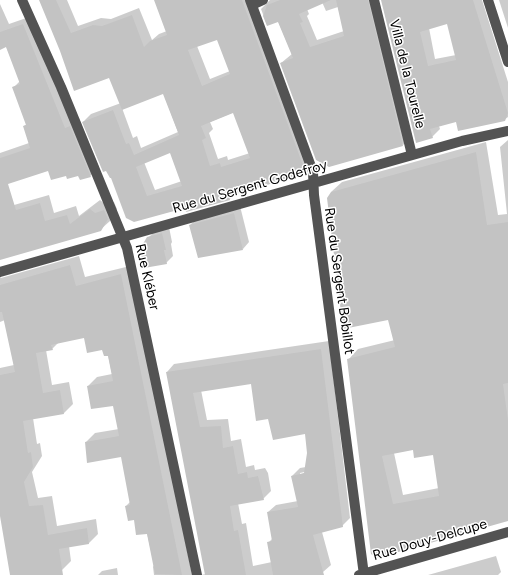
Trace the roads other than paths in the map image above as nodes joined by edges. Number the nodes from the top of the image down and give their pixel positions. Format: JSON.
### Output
{"nodes":[{"id":1,"x":22,"y":0,"type":"edge"},
{"id":2,"x":263,"y":0,"type":"edge"},
{"id":3,"x":374,"y":0,"type":"edge"},
{"id":4,"x":488,"y":0,"type":"edge"},
{"id":5,"x":251,"y":2,"type":"edge"},
{"id":6,"x":508,"y":62,"type":"edge"},
{"id":7,"x":508,"y":131,"type":"edge"},
{"id":8,"x":412,"y":155,"type":"junction"},
{"id":9,"x":314,"y":184,"type":"junction"},
{"id":10,"x":123,"y":237,"type":"junction"},
{"id":11,"x":0,"y":272,"type":"edge"},
{"id":12,"x":508,"y":532,"type":"edge"},
{"id":13,"x":362,"y":574,"type":"edge"},
{"id":14,"x":197,"y":575,"type":"edge"}],
"edges":[{"from":1,"to":10,"type":"street","name":"Rue Kléber"},
{"from":2,"to":5,"type":"street"},
{"from":3,"to":8,"type":"street","name":"Villa de la Tourelle"},
{"from":4,"to":6,"type":"street"},
{"from":5,"to":9,"type":"street","name":"Rue du Sergent Bobillot"},
{"from":7,"to":8,"type":"street","name":"Rue du Sergent Godefroy"},
{"from":8,"to":9,"type":"street","name":"Rue du Sergent Godefroy"},
{"from":9,"to":10,"type":"street","name":"Rue du Sergent Godefroy"},
{"from":9,"to":13,"type":"street","name":"Rue du Sergent Bobillot"},
{"from":10,"to":11,"type":"street","name":"Rue du Sergent Godefroy"},
{"from":10,"to":14,"type":"street","name":"Rue Kléber"},
{"from":12,"to":13,"type":"street","name":"Rue Douy-Delcupe"}]}
